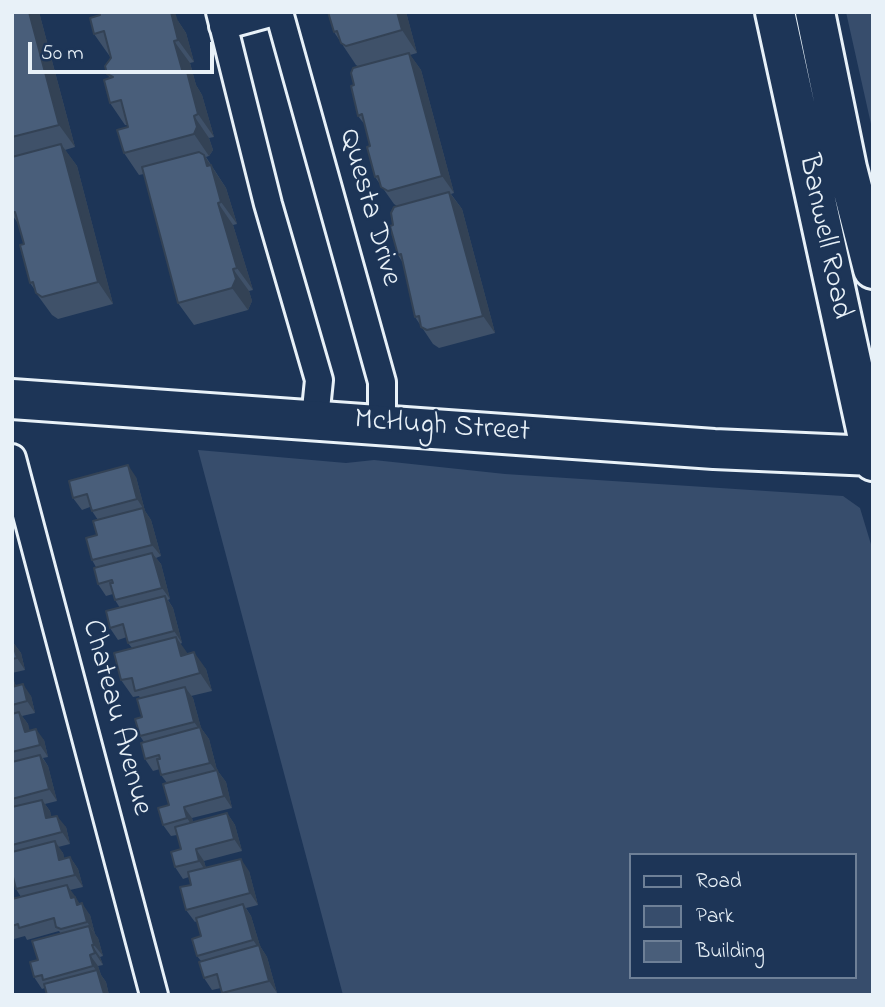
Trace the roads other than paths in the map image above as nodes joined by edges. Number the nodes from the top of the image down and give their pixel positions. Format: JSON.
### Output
{"nodes":[{"id":1,"x":277,"y":12,"type":"edge"},
{"id":2,"x":775,"y":12,"type":"edge"},
{"id":3,"x":815,"y":12,"type":"edge"},
{"id":4,"x":221,"y":19,"type":"edge"},
{"id":5,"x":873,"y":269,"type":"edge"},
{"id":6,"x":12,"y":399,"type":"edge"},
{"id":7,"x":315,"y":419,"type":"junction"},
{"id":8,"x":382,"y":423,"type":"junction"},
{"id":9,"x":872,"y":457,"type":"edge"},
{"id":10,"x":12,"y":458,"type":"edge"},
{"id":11,"x":154,"y":995,"type":"edge"}],
"edges":[{"from":1,"to":4,"type":"street","name":"Questa Drive"},
{"from":1,"to":8,"type":"street","name":"Questa Drive"},
{"from":2,"to":9,"type":"main road","name":"Banwell Road"},
{"from":3,"to":5,"type":"main road","name":"Banwell Road"},
{"from":4,"to":7,"type":"street","name":"Questa Drive"},
{"from":6,"to":7,"type":"main road","name":"McHugh Street"},
{"from":7,"to":8,"type":"main road","name":"McHugh Street"},
{"from":8,"to":9,"type":"main road","name":"McHugh Street"},
{"from":10,"to":11,"type":"street","name":"Chateau Avenue"}]}
